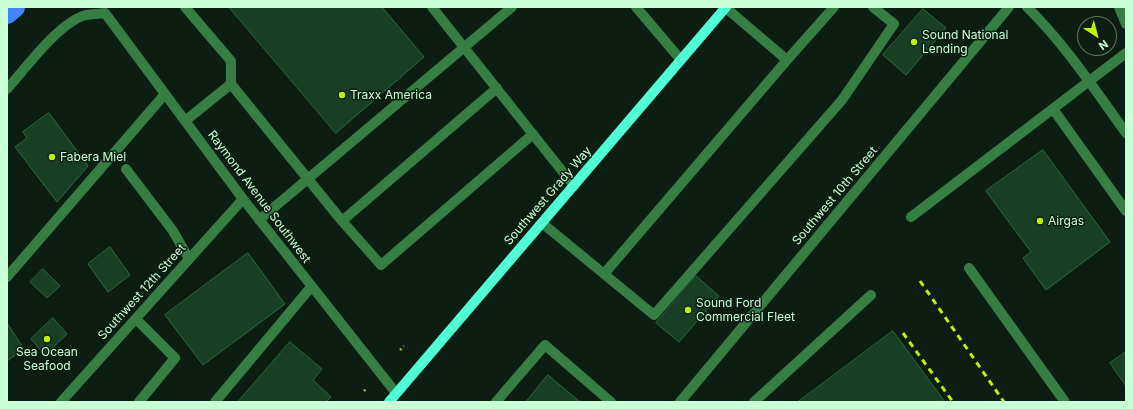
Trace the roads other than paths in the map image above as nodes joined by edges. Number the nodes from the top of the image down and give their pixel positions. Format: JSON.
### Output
{"nodes":[{"id":1,"x":14,"y":7,"type":"edge"},
{"id":2,"x":186,"y":7,"type":"edge"},
{"id":3,"x":432,"y":7,"type":"edge"},
{"id":4,"x":512,"y":7,"type":"edge"},
{"id":5,"x":726,"y":7,"type":"edge"},
{"id":6,"x":834,"y":7,"type":"edge"},
{"id":7,"x":873,"y":7,"type":"edge"},
{"id":8,"x":1009,"y":7,"type":"edge"},
{"id":9,"x":1027,"y":7,"type":"edge"},
{"id":10,"x":1119,"y":7,"type":"edge"},
{"id":11,"x":638,"y":8,"type":"edge"},
{"id":12,"x":7,"y":13,"type":"edge"},
{"id":13,"x":1126,"y":24,"type":"edge"},
{"id":14,"x":464,"y":46,"type":"junction"},
{"id":15,"x":1126,"y":53,"type":"edge"},
{"id":16,"x":681,"y":60,"type":"junction"},
{"id":17,"x":787,"y":60,"type":"junction"},
{"id":18,"x":1090,"y":82,"type":"junction"},
{"id":19,"x":231,"y":84,"type":"junction"},
{"id":20,"x":497,"y":88,"type":"junction"},
{"id":21,"x":7,"y":89,"type":"edge"},
{"id":22,"x":165,"y":94,"type":"junction"},
{"id":23,"x":1053,"y":109,"type":"junction"},
{"id":24,"x":185,"y":121,"type":"junction"},
{"id":25,"x":533,"y":134,"type":"junction"},
{"id":26,"x":1126,"y":134,"type":"edge"},
{"id":27,"x":126,"y":169,"type":"dead end"},
{"id":28,"x":309,"y":179,"type":"junction"},
{"id":29,"x":574,"y":186,"type":"junction"},
{"id":30,"x":243,"y":199,"type":"junction"},
{"id":31,"x":1126,"y":211,"type":"edge"},
{"id":32,"x":911,"y":217,"type":"dead end"},
{"id":33,"x":259,"y":220,"type":"junction"},
{"id":34,"x":342,"y":221,"type":"junction"},
{"id":35,"x":542,"y":223,"type":"junction"},
{"id":36,"x":189,"y":259,"type":"junction"},
{"id":37,"x":969,"y":268,"type":"dead end"},
{"id":38,"x":604,"y":274,"type":"junction"},
{"id":39,"x":7,"y":278,"type":"edge"},
{"id":40,"x":311,"y":287,"type":"junction"},
{"id":41,"x":871,"y":295,"type":"dead end"},
{"id":42,"x":136,"y":319,"type":"junction"},
{"id":43,"x":396,"y":393,"type":"junction"},
{"id":44,"x":61,"y":402,"type":"edge"},
{"id":45,"x":139,"y":402,"type":"edge"},
{"id":46,"x":215,"y":402,"type":"edge"},
{"id":47,"x":389,"y":402,"type":"edge"},
{"id":48,"x":496,"y":402,"type":"edge"},
{"id":49,"x":611,"y":402,"type":"edge"},
{"id":50,"x":680,"y":402,"type":"edge"},
{"id":51,"x":754,"y":402,"type":"edge"},
{"id":52,"x":1065,"y":402,"type":"edge"}],
"edges":[{"from":1,"to":12,"type":"highway"},
{"from":2,"to":19,"type":"street"},
{"from":3,"to":14,"type":"street"},
{"from":4,"to":14,"type":"street"},
{"from":5,"to":16,"type":"main road","name":"Southwest Grady Way"},
{"from":5,"to":17,"type":"street"},
{"from":6,"to":17,"type":"street"},
{"from":7,"to":38,"type":"street"},
{"from":8,"to":50,"type":"street","name":"Southwest 10th Street"},
{"from":9,"to":18,"type":"street"},
{"from":10,"to":13,"type":"street"},
{"from":11,"to":16,"type":"street"},
{"from":14,"to":20,"type":"street"},
{"from":14,"to":28,"type":"street"},
{"from":15,"to":18,"type":"street"},
{"from":16,"to":29,"type":"main road","name":"Southwest Grady Way"},
{"from":17,"to":38,"type":"street"},
{"from":18,"to":23,"type":"street"},
{"from":18,"to":26,"type":"street"},
{"from":19,"to":24,"type":"street"},
{"from":19,"to":28,"type":"street"},
{"from":20,"to":25,"type":"street"},
{"from":20,"to":34,"type":"street"},
{"from":21,"to":22,"type":"street","name":"Raymond Avenue Southwest"},
{"from":22,"to":24,"type":"street","name":"Raymond Avenue Southwest"},
{"from":22,"to":39,"type":"street"},
{"from":23,"to":31,"type":"street"},
{"from":23,"to":32,"type":"street"},
{"from":24,"to":30,"type":"street","name":"Raymond Avenue Southwest"},
{"from":25,"to":29,"type":"street"},
{"from":25,"to":34,"type":"street"},
{"from":27,"to":36,"type":"street"},
{"from":28,"to":33,"type":"street"},
{"from":28,"to":34,"type":"street"},
{"from":29,"to":35,"type":"main road","name":"Southwest Grady Way"},
{"from":30,"to":33,"type":"street","name":"Raymond Avenue Southwest"},
{"from":30,"to":36,"type":"street","name":"Southwest 12th Street"},
{"from":33,"to":40,"type":"street","name":"Raymond Avenue Southwest"},
{"from":35,"to":38,"type":"street"},
{"from":35,"to":43,"type":"main road","name":"Southwest Grady Way"},
{"from":36,"to":42,"type":"street","name":"Southwest 12th Street"},
{"from":37,"to":52,"type":"street"},
{"from":40,"to":43,"type":"street","name":"Raymond Avenue Southwest"},
{"from":40,"to":46,"type":"street"},
{"from":41,"to":51,"type":"street"},
{"from":42,"to":44,"type":"street","name":"Southwest 12th Street"},
{"from":42,"to":45,"type":"street"},
{"from":43,"to":47,"type":"main road","name":"Southwest Grady Way"},
{"from":48,"to":49,"type":"street"}]}
